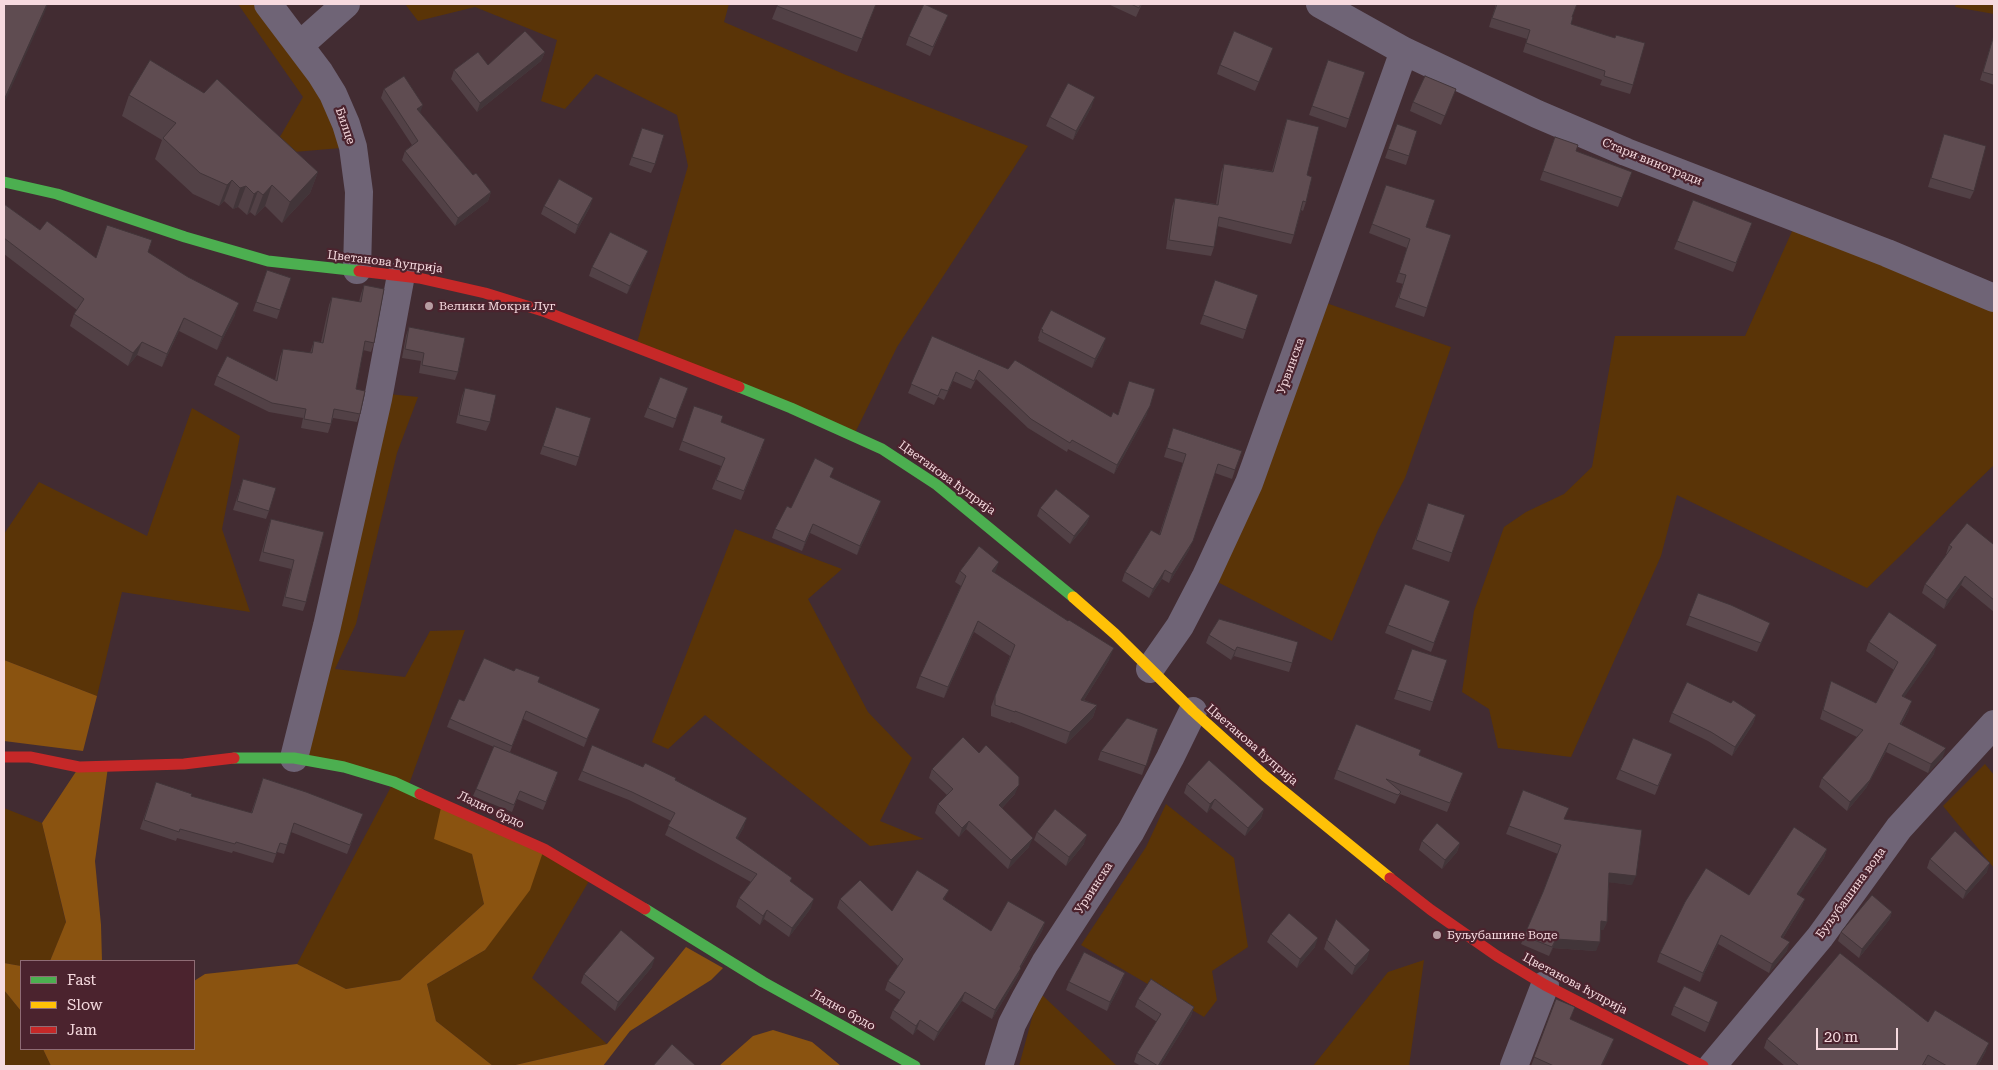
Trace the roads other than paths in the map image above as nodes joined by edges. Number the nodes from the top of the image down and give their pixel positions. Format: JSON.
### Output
{"nodes":[{"id":1,"x":268,"y":4,"type":"edge"},
{"id":2,"x":346,"y":4,"type":"edge"},
{"id":3,"x":1320,"y":4,"type":"edge"},
{"id":4,"x":300,"y":45,"type":"junction"},
{"id":5,"x":1404,"y":51,"type":"junction"},
{"id":6,"x":4,"y":182,"type":"edge"},
{"id":7,"x":357,"y":270,"type":"junction"},
{"id":8,"x":401,"y":275,"type":"junction"},
{"id":9,"x":1994,"y":298,"type":"edge"},
{"id":10,"x":1150,"y":669,"type":"junction"},
{"id":11,"x":1193,"y":711,"type":"junction"},
{"id":12,"x":1994,"y":724,"type":"edge"},
{"id":13,"x":4,"y":757,"type":"edge"},
{"id":14,"x":294,"y":758,"type":"junction"},
{"id":15,"x":1545,"y":985,"type":"junction"},
{"id":16,"x":915,"y":1066,"type":"edge"},
{"id":17,"x":999,"y":1066,"type":"edge"},
{"id":18,"x":1514,"y":1066,"type":"edge"},
{"id":19,"x":1703,"y":1066,"type":"edge"},
{"id":20,"x":1712,"y":1066,"type":"edge"}],
"edges":[{"from":1,"to":4,"type":"street","name":"Билце"},
{"from":2,"to":4,"type":"street"},
{"from":3,"to":5,"type":"street","name":"Стари виногради"},
{"from":4,"to":7,"type":"street","name":"Билце"},
{"from":5,"to":9,"type":"street","name":"Стари виногради"},
{"from":5,"to":10,"type":"street","name":"Урвинска"},
{"from":6,"to":7,"type":"street","name":"Цветанова ћуприја"},
{"from":7,"to":8,"type":"street","name":"Цветанова ћуприја"},
{"from":8,"to":10,"type":"street","name":"Цветанова ћуприја"},
{"from":8,"to":14,"type":"street"},
{"from":10,"to":11,"type":"street","name":"Цветанова ћуприја"},
{"from":11,"to":15,"type":"street","name":"Цветанова ћуприја"},
{"from":11,"to":17,"type":"street","name":"Урвинска"},
{"from":12,"to":20,"type":"street","name":"Буљубашина вода"},
{"from":13,"to":14,"type":"street","name":"Ладно брдо"},
{"from":14,"to":16,"type":"street","name":"Ладно брдо"},
{"from":15,"to":18,"type":"street"},
{"from":15,"to":19,"type":"street","name":"Цветанова ћуприја"}]}
